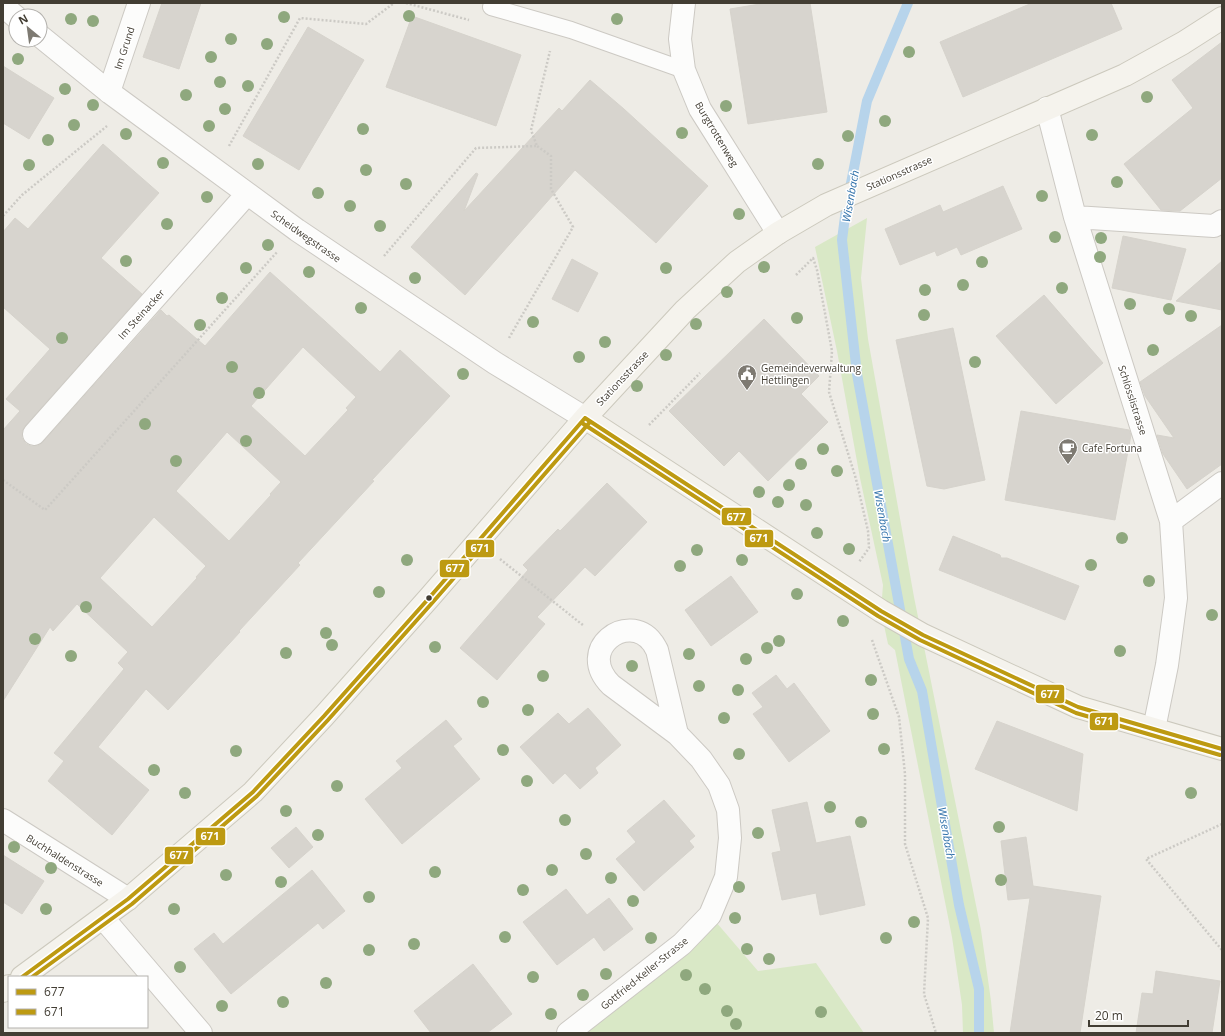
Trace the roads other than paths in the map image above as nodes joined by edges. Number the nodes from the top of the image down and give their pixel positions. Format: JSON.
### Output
{"nodes":[{"id":1,"x":139,"y":3,"type":"edge"},
{"id":2,"x":684,"y":3,"type":"edge"},
{"id":3,"x":491,"y":7,"type":"dead end"},
{"id":4,"x":1222,"y":18,"type":"edge"},
{"id":5,"x":48,"y":42,"type":"edge"},
{"id":6,"x":684,"y":70,"type":"junction"},
{"id":7,"x":109,"y":92,"type":"junction"},
{"id":8,"x":1047,"y":108,"type":"junction"},
{"id":9,"x":247,"y":194,"type":"junction"},
{"id":10,"x":1075,"y":217,"type":"junction"},
{"id":11,"x":1222,"y":221,"type":"edge"},
{"id":12,"x":778,"y":233,"type":"junction"},
{"id":13,"x":585,"y":418,"type":"junction"},
{"id":14,"x":34,"y":434,"type":"dead end"},
{"id":15,"x":1222,"y":483,"type":"edge"},
{"id":16,"x":1171,"y":521,"type":"junction"},
{"id":17,"x":1154,"y":729,"type":"junction"},
{"id":18,"x":677,"y":734,"type":"junction"},
{"id":19,"x":1222,"y":749,"type":"edge"},
{"id":20,"x":3,"y":820,"type":"edge"},
{"id":21,"x":128,"y":899,"type":"junction"},
{"id":22,"x":103,"y":918,"type":"junction"},
{"id":23,"x":23,"y":976,"type":"edge"},
{"id":24,"x":201,"y":1033,"type":"edge"},
{"id":25,"x":568,"y":1033,"type":"edge"}],
"edges":[{"from":1,"to":7,"type":"street","name":"Im Grund"},
{"from":2,"to":6,"type":"street","name":"Burgtrottenweg"},
{"from":3,"to":6,"type":"lane"},
{"from":4,"to":8,"type":"street","name":"Stationsstrasse"},
{"from":5,"to":7,"type":"street","name":"Scheidwegstrasse"},
{"from":6,"to":12,"type":"street","name":"Burgtrottenweg"},
{"from":7,"to":9,"type":"street","name":"Scheidwegstrasse"},
{"from":8,"to":10,"type":"street","name":"Schlösslistrasse"},
{"from":8,"to":12,"type":"street","name":"Stationsstrasse"},
{"from":9,"to":13,"type":"street","name":"Scheidwegstrasse"},
{"from":9,"to":14,"type":"street","name":"Im Steinacker"},
{"from":10,"to":11,"type":"street"},
{"from":10,"to":16,"type":"street","name":"Schlösslistrasse"},
{"from":12,"to":13,"type":"street","name":"Stationsstrasse"},
{"from":13,"to":17,"type":"street"},
{"from":13,"to":21,"type":"street","name":"Stationsstrasse"},
{"from":15,"to":16,"type":"street"},
{"from":16,"to":17,"type":"street","name":"Schlösslistrasse"},
{"from":17,"to":19,"type":"street"},
{"from":18,"to":18,"type":"street","name":"Gottfried-Keller-Strasse"},
{"from":18,"to":25,"type":"street","name":"Gottfried-Keller-Strasse"},
{"from":20,"to":21,"type":"street","name":"Buchhaldenstrasse"},
{"from":21,"to":22,"type":"street","name":"Stationsstrasse"},
{"from":22,"to":23,"type":"street","name":"Stationsstrasse"},
{"from":22,"to":24,"type":"street"}]}
